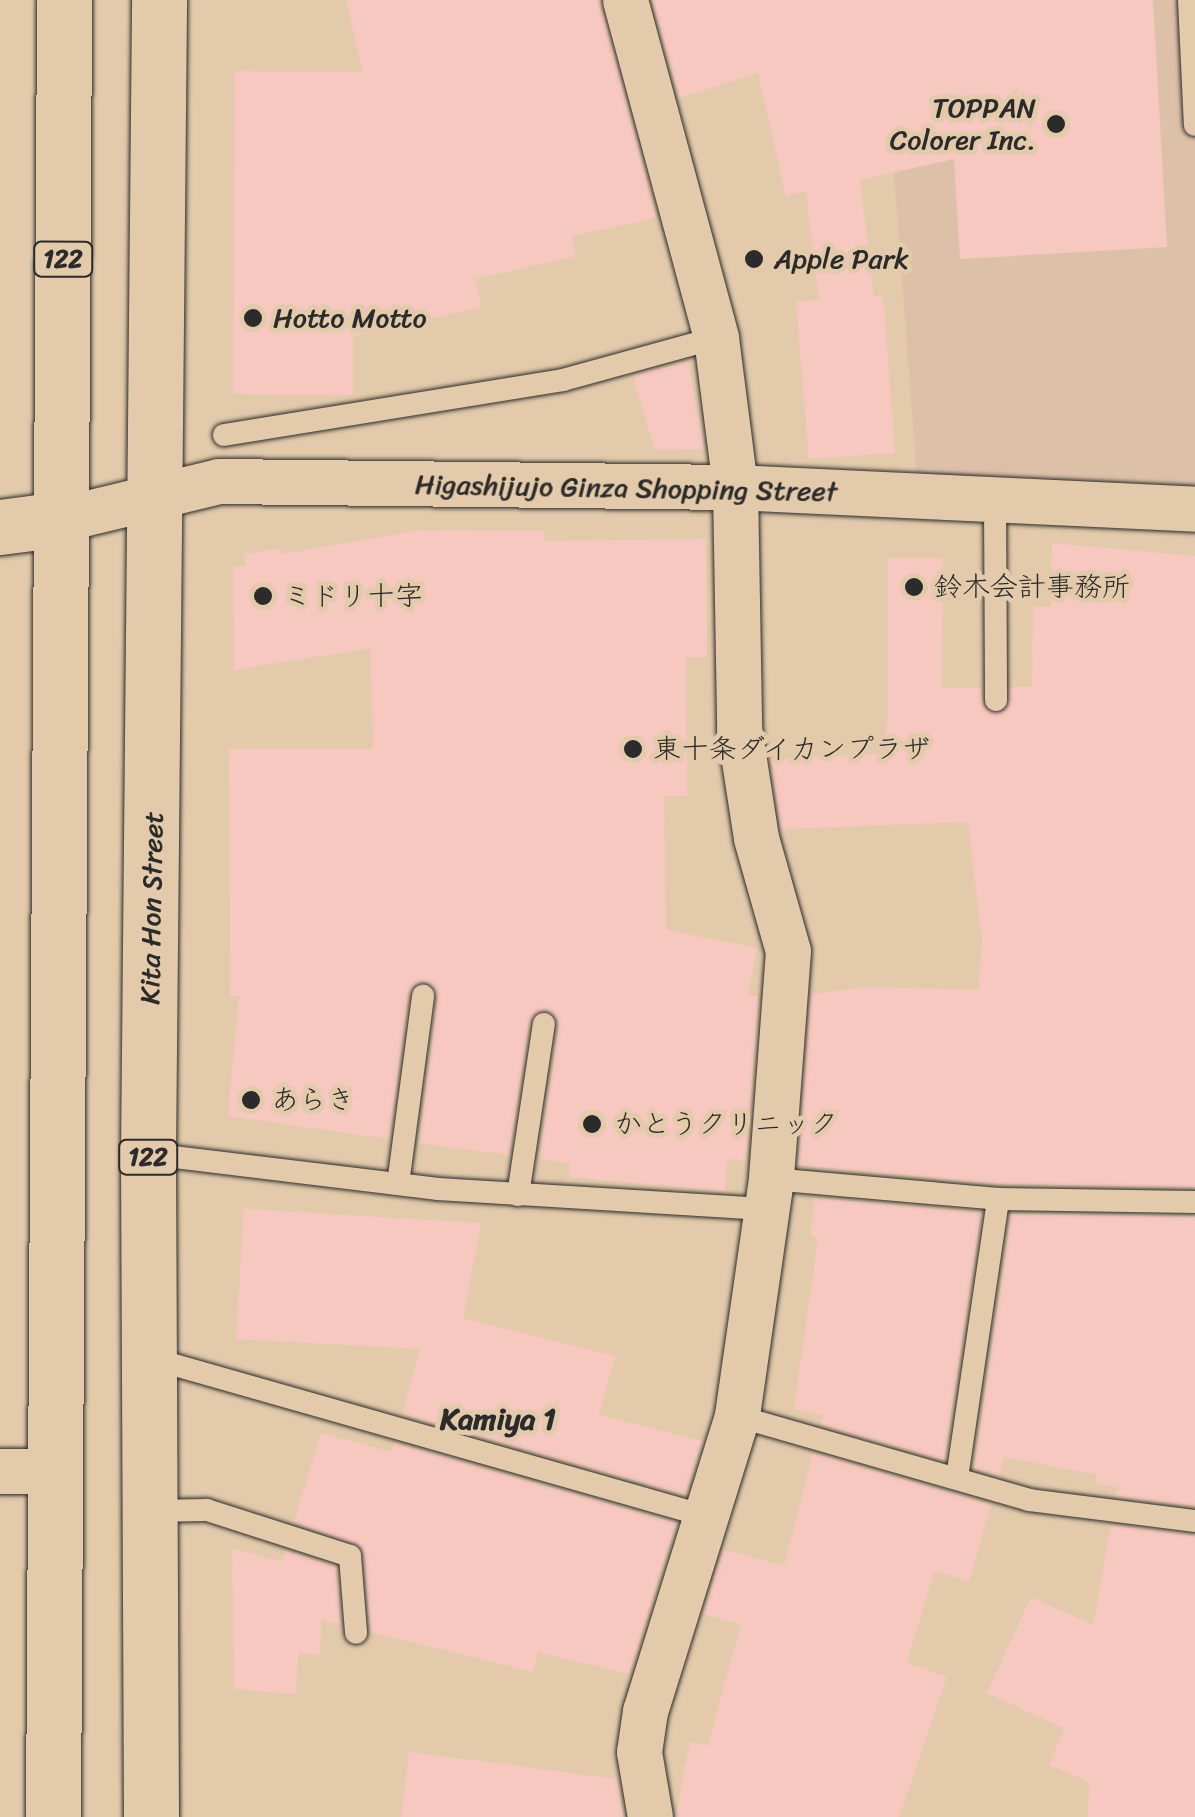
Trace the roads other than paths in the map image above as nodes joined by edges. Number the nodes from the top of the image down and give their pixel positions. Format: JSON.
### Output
{"nodes":[{"id":1,"x":64,"y":0,"type":"edge"},
{"id":2,"x":159,"y":0,"type":"edge"},
{"id":3,"x":625,"y":0,"type":"edge"},
{"id":4,"x":1188,"y":0,"type":"edge"},
{"id":5,"x":1195,"y":124,"type":"edge"},
{"id":6,"x":716,"y":338,"type":"junction"},
{"id":7,"x":224,"y":435,"type":"dead end"},
{"id":8,"x":735,"y":487,"type":"junction"},
{"id":9,"x":158,"y":498,"type":"junction"},
{"id":10,"x":995,"y":500,"type":"junction"},
{"id":11,"x":1195,"y":509,"type":"edge"},
{"id":12,"x":62,"y":519,"type":"junction"},
{"id":13,"x":0,"y":527,"type":"edge"},
{"id":14,"x":996,"y":700,"type":"dead end"},
{"id":15,"x":422,"y":996,"type":"dead end"},
{"id":16,"x":544,"y":1024,"type":"dead end"},
{"id":17,"x":148,"y":1154,"type":"junction"},
{"id":18,"x":398,"y":1184,"type":"junction"},
{"id":19,"x":769,"y":1194,"type":"junction"},
{"id":20,"x":518,"y":1196,"type":"junction"},
{"id":21,"x":998,"y":1199,"type":"junction"},
{"id":22,"x":1195,"y":1202,"type":"edge"},
{"id":23,"x":150,"y":1358,"type":"junction"},
{"id":24,"x":737,"y":1416,"type":"junction"},
{"id":25,"x":54,"y":1470,"type":"junction"},
{"id":26,"x":0,"y":1471,"type":"edge"},
{"id":27,"x":957,"y":1478,"type":"junction"},
{"id":28,"x":151,"y":1511,"type":"junction"},
{"id":29,"x":709,"y":1517,"type":"junction"},
{"id":30,"x":1195,"y":1521,"type":"edge"},
{"id":31,"x":356,"y":1633,"type":"dead end"},
{"id":32,"x":53,"y":1817,"type":"edge"},
{"id":33,"x":150,"y":1817,"type":"edge"},
{"id":34,"x":650,"y":1817,"type":"edge"}],
"edges":[{"from":1,"to":12,"type":"main road","number":"122"},
{"from":2,"to":9,"type":"main road","name":"Kita Hon Street","number":"122"},
{"from":3,"to":6,"type":"street"},
{"from":4,"to":5,"type":"lane"},
{"from":6,"to":7,"type":"lane"},
{"from":6,"to":8,"type":"street"},
{"from":8,"to":9,"type":"street","name":"Higashijujo Ginza Shopping Street"},
{"from":8,"to":10,"type":"street","name":"Higashijujo Ginza Shopping Street"},
{"from":8,"to":19,"type":"street"},
{"from":9,"to":12,"type":"street","name":"Higashijujo Ginza Shopping Street"},
{"from":9,"to":17,"type":"main road","name":"Kita Hon Street","number":"122"},
{"from":10,"to":11,"type":"street","name":"Higashijujo Ginza Shopping Street"},
{"from":10,"to":14,"type":"lane"},
{"from":12,"to":13,"type":"main road"},
{"from":12,"to":25,"type":"main road","number":"122"},
{"from":15,"to":18,"type":"lane"},
{"from":16,"to":20,"type":"lane"},
{"from":17,"to":18,"type":"lane"},
{"from":17,"to":23,"type":"main road","name":"Kita Hon Street","number":"122"},
{"from":18,"to":20,"type":"lane"},
{"from":19,"to":20,"type":"lane"},
{"from":19,"to":21,"type":"lane"},
{"from":19,"to":24,"type":"street"},
{"from":21,"to":22,"type":"lane"},
{"from":21,"to":27,"type":"lane"},
{"from":23,"to":28,"type":"main road","name":"Kita Hon Street","number":"122"},
{"from":23,"to":29,"type":"lane"},
{"from":24,"to":27,"type":"lane"},
{"from":24,"to":29,"type":"street"},
{"from":25,"to":26,"type":"street"},
{"from":25,"to":32,"type":"main road","number":"122"},
{"from":27,"to":30,"type":"lane"},
{"from":28,"to":31,"type":"lane"},
{"from":28,"to":33,"type":"main road","name":"Kita Hon Street","number":"122"},
{"from":29,"to":34,"type":"street"}]}
